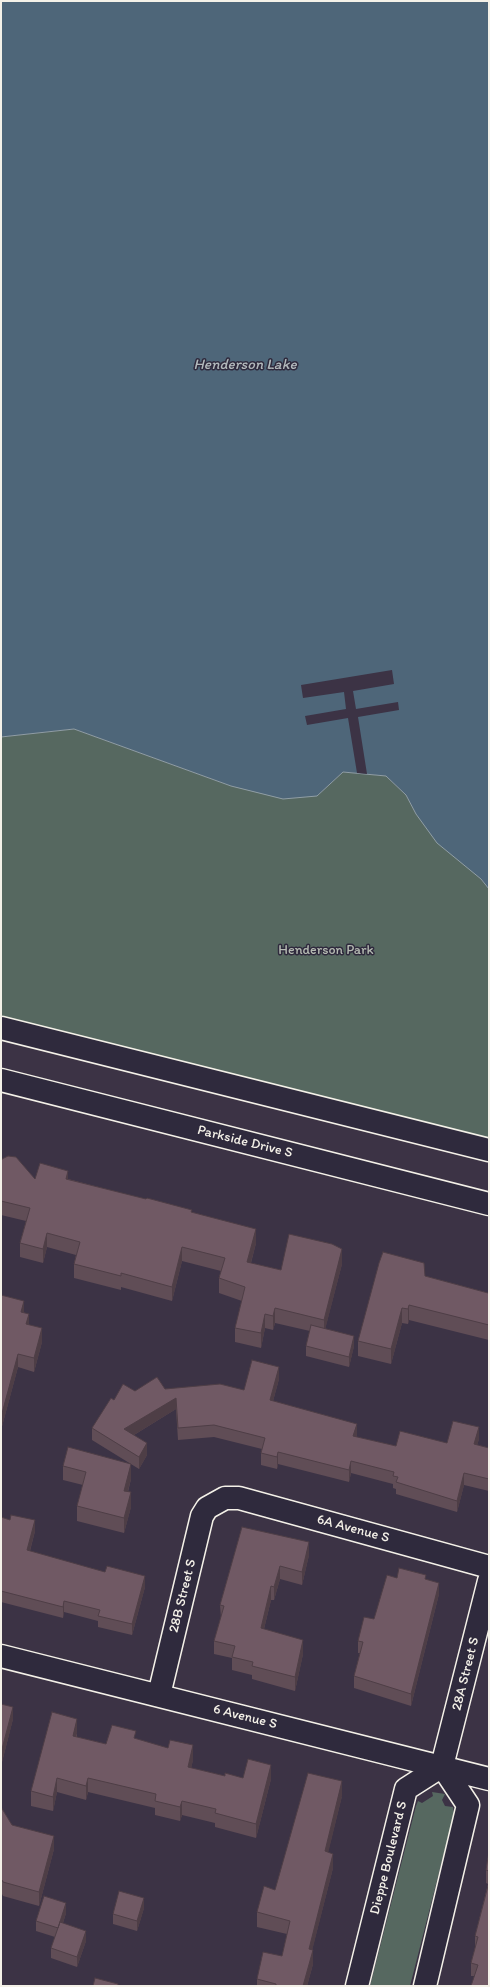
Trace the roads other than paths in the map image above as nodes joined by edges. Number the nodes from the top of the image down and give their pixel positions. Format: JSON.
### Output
{"nodes":[{"id":1,"x":1,"y":1028,"type":"edge"},
{"id":2,"x":1,"y":1080,"type":"edge"},
{"id":3,"x":489,"y":1150,"type":"edge"},
{"id":4,"x":489,"y":1204,"type":"edge"},
{"id":5,"x":216,"y":1502,"type":"joint"},
{"id":6,"x":489,"y":1567,"type":"edge"},
{"id":7,"x":489,"y":1581,"type":"edge"},
{"id":8,"x":1,"y":1656,"type":"edge"},
{"id":9,"x":159,"y":1695,"type":"junction"},
{"id":10,"x":442,"y":1766,"type":"junction"},
{"id":11,"x":489,"y":1779,"type":"edge"},
{"id":12,"x":357,"y":1986,"type":"edge"},
{"id":13,"x":425,"y":1986,"type":"edge"}],
"edges":[{"from":1,"to":3,"type":"street"},
{"from":2,"to":4,"type":"street","name":"Parkside Drive S"},
{"from":5,"to":6,"type":"street","name":"6A Avenue S"},
{"from":5,"to":9,"type":"street","name":"28B Street S"},
{"from":7,"to":10,"type":"street","name":"28A Street S"},
{"from":8,"to":9,"type":"street","name":"6 Avenue S"},
{"from":9,"to":10,"type":"street","name":"6 Avenue S"},
{"from":10,"to":11,"type":"street","name":"6 Avenue S"},
{"from":10,"to":12,"type":"street","name":"Dieppe Boulevard S"},
{"from":10,"to":13,"type":"street"}]}
